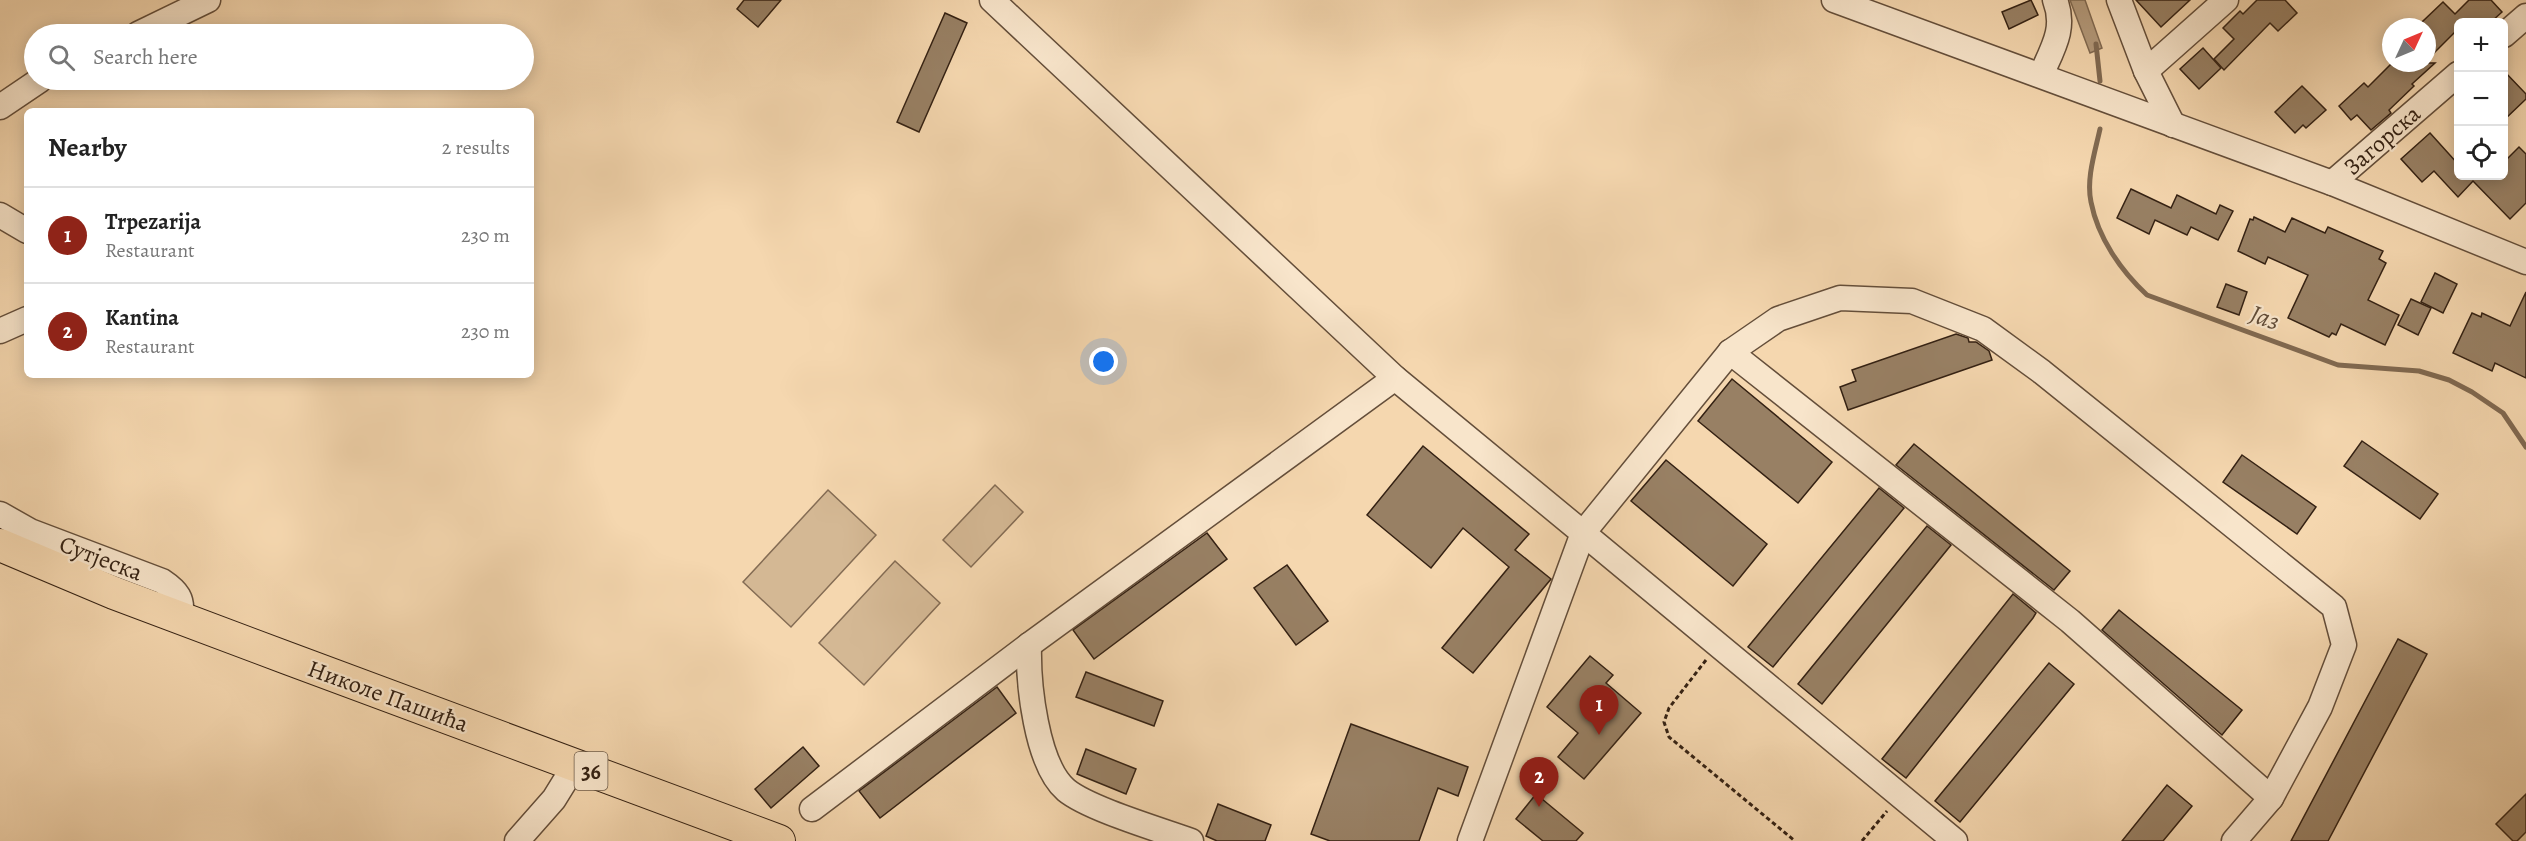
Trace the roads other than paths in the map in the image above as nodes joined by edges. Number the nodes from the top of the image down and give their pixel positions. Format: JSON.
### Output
{"nodes":[{"id":1,"x":208,"y":0,"type":"edge"},
{"id":2,"x":992,"y":0,"type":"edge"},
{"id":3,"x":1834,"y":0,"type":"edge"},
{"id":4,"x":2055,"y":0,"type":"edge"},
{"id":5,"x":2119,"y":0,"type":"edge"},
{"id":6,"x":2226,"y":0,"type":"edge"},
{"id":7,"x":1858,"y":5,"type":"edge"},
{"id":8,"x":2526,"y":16,"type":"edge"},
{"id":9,"x":159,"y":24,"type":"edge"},
{"id":10,"x":2508,"y":32,"type":"edge"},
{"id":11,"x":2146,"y":71,"type":"junction"},
{"id":12,"x":2041,"y":75,"type":"junction"},
{"id":13,"x":2454,"y":77,"type":"edge"},
{"id":14,"x":25,"y":90,"type":"edge"},
{"id":15,"x":0,"y":107,"type":"edge"},
{"id":16,"x":2173,"y":125,"type":"junction"},
{"id":17,"x":2332,"y":183,"type":"junction"},
{"id":18,"x":0,"y":215,"type":"edge"},
{"id":19,"x":24,"y":229,"type":"edge"},
{"id":20,"x":2526,"y":262,"type":"edge"},
{"id":21,"x":24,"y":320,"type":"edge"},
{"id":22,"x":0,"y":331,"type":"edge"},
{"id":23,"x":1730,"y":352,"type":"junction"},
{"id":24,"x":1395,"y":378,"type":"junction"},
{"id":25,"x":0,"y":514,"type":"edge"},
{"id":26,"x":1583,"y":533,"type":"junction"},
{"id":27,"x":0,"y":545,"type":"edge"},
{"id":28,"x":180,"y":617,"type":"junction"},
{"id":29,"x":1029,"y":645,"type":"junction"},
{"id":30,"x":575,"y":765,"type":"junction"},
{"id":31,"x":2271,"y":798,"type":"junction"},
{"id":32,"x":812,"y":809,"type":"dead end"},
{"id":33,"x":517,"y":841,"type":"edge"},
{"id":34,"x":779,"y":841,"type":"edge"},
{"id":35,"x":1191,"y":841,"type":"edge"},
{"id":36,"x":1470,"y":841,"type":"edge"},
{"id":37,"x":1955,"y":841,"type":"edge"},
{"id":38,"x":2234,"y":841,"type":"edge"}],
"edges":[{"from":1,"to":9,"type":"street"},
{"from":2,"to":24,"type":"street"},
{"from":3,"to":7,"type":"street"},
{"from":4,"to":12,"type":"street"},
{"from":5,"to":11,"type":"street"},
{"from":6,"to":11,"type":"street"},
{"from":7,"to":12,"type":"street"},
{"from":8,"to":10,"type":"street"},
{"from":11,"to":16,"type":"street"},
{"from":12,"to":16,"type":"street"},
{"from":13,"to":17,"type":"street","name":"Загорска"},
{"from":14,"to":15,"type":"street"},
{"from":16,"to":17,"type":"street"},
{"from":17,"to":20,"type":"street"},
{"from":18,"to":19,"type":"street"},
{"from":21,"to":22,"type":"street"},
{"from":23,"to":26,"type":"street"},
{"from":23,"to":31,"type":"street"},
{"from":23,"to":31,"type":"street"},
{"from":24,"to":26,"type":"street"},
{"from":24,"to":29,"type":"street"},
{"from":25,"to":28,"type":"street","name":"Сутјеска"},
{"from":26,"to":36,"type":"street"},
{"from":26,"to":37,"type":"street"},
{"from":27,"to":28,"type":"main road","name":"Николе Пашића","number":"36"},
{"from":28,"to":30,"type":"main road","name":"Николе Пашића","number":"36"},
{"from":29,"to":32,"type":"street"},
{"from":29,"to":35,"type":"street"},
{"from":30,"to":33,"type":"street"},
{"from":30,"to":34,"type":"main road","name":"Николе Пашића","number":"36"},
{"from":31,"to":38,"type":"street"}]}
